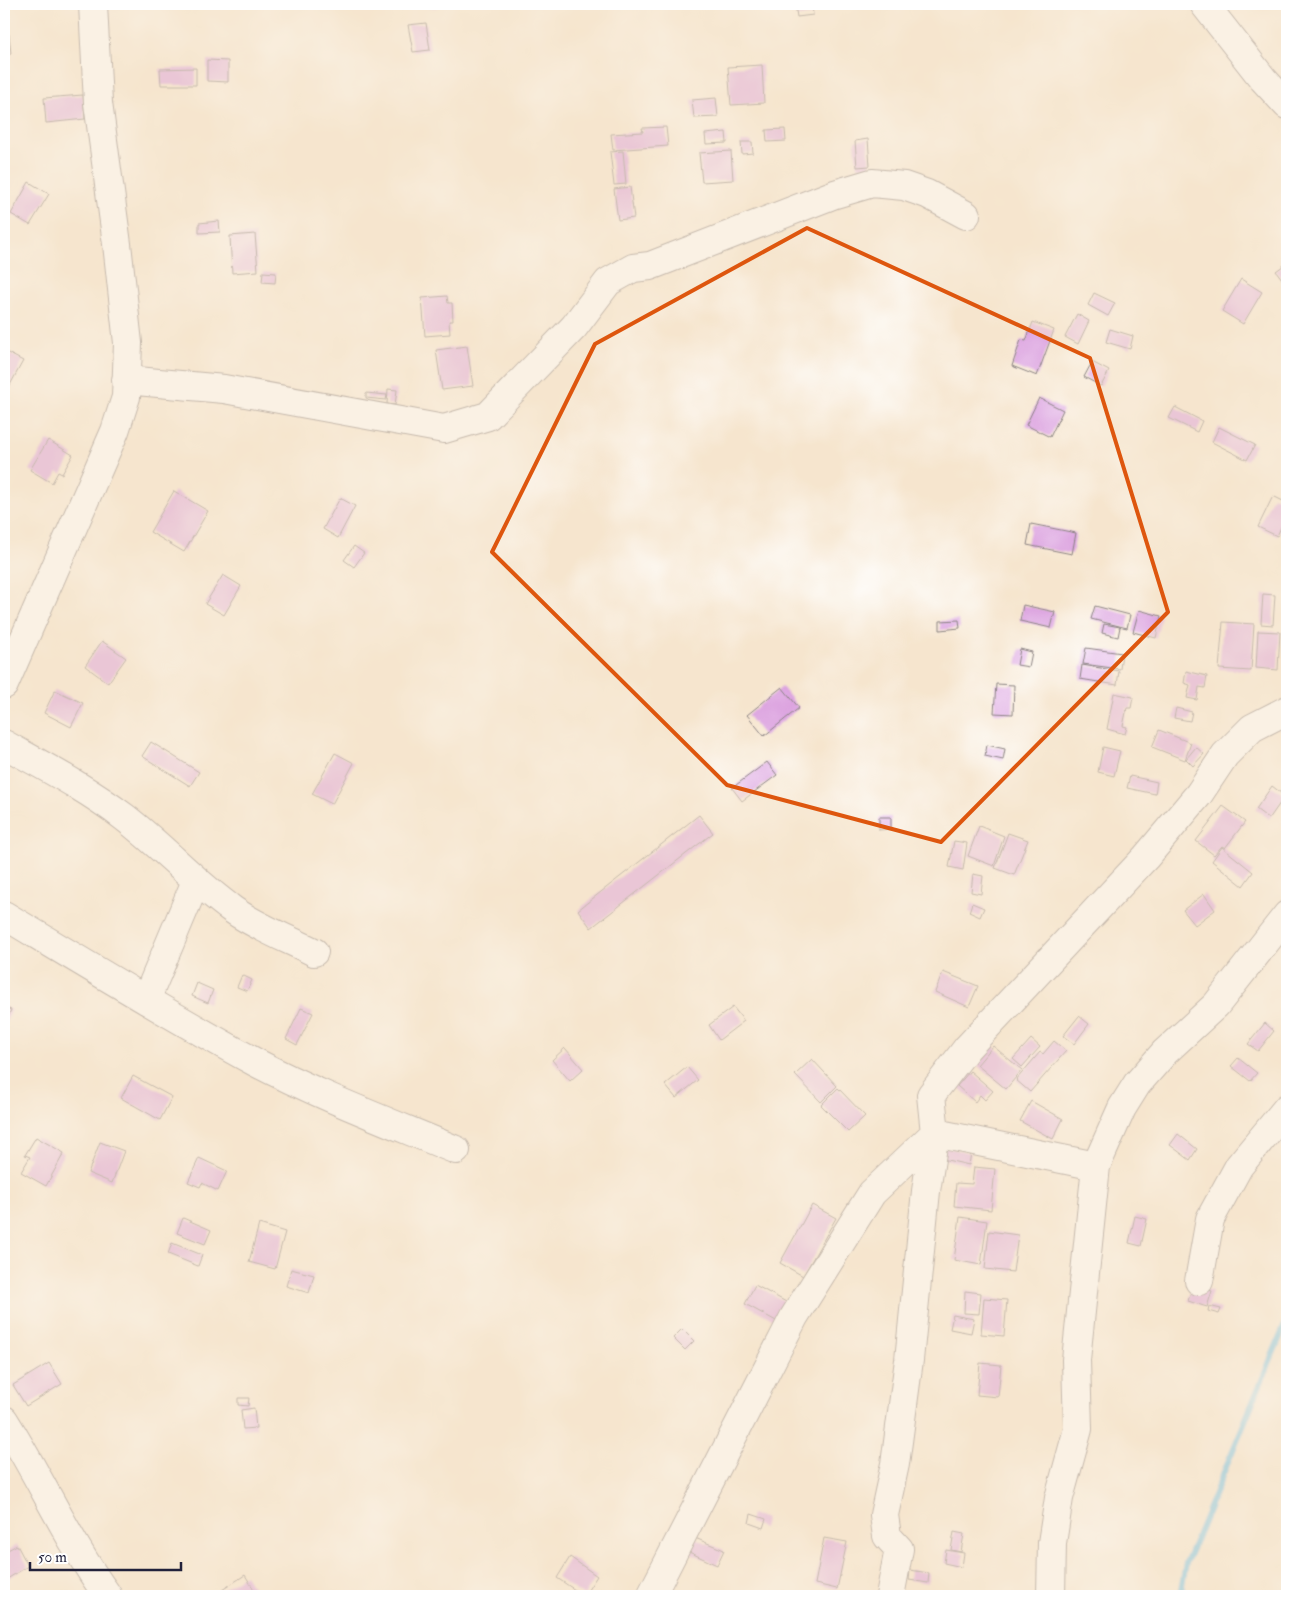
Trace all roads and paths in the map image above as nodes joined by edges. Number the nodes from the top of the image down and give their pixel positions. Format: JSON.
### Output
{"nodes":[{"id":1,"x":93,"y":4,"type":"edge"},
{"id":2,"x":1204,"y":4,"type":"edge"},
{"id":3,"x":1287,"y":105,"type":"edge"},
{"id":4,"x":966,"y":215,"type":"dead end"},
{"id":5,"x":126,"y":380,"type":"junction"},
{"id":6,"x":4,"y":685,"type":"edge"},
{"id":7,"x":1287,"y":710,"type":"edge"},
{"id":8,"x":4,"y":744,"type":"edge"},
{"id":9,"x":196,"y":882,"type":"junction"},
{"id":10,"x":4,"y":915,"type":"edge"},
{"id":11,"x":1287,"y":915,"type":"edge"},
{"id":12,"x":314,"y":952,"type":"dead end"},
{"id":13,"x":146,"y":1000,"type":"junction"},
{"id":14,"x":1287,"y":1108,"type":"edge"},
{"id":15,"x":935,"y":1133,"type":"junction"},
{"id":16,"x":456,"y":1150,"type":"dead end"},
{"id":17,"x":1096,"y":1166,"type":"junction"},
{"id":18,"x":1199,"y":1281,"type":"dead end"},
{"id":19,"x":4,"y":1420,"type":"edge"},
{"id":20,"x":108,"y":1596,"type":"edge"},
{"id":21,"x":652,"y":1596,"type":"edge"},
{"id":22,"x":890,"y":1596,"type":"edge"},
{"id":23,"x":1051,"y":1596,"type":"edge"}],
"edges":[{"from":1,"to":5,"type":"street"},
{"from":2,"to":3,"type":"street"},
{"from":4,"to":5,"type":"street"},
{"from":5,"to":6,"type":"street"},
{"from":7,"to":15,"type":"street"},
{"from":8,"to":9,"type":"street"},
{"from":9,"to":12,"type":"street"},
{"from":9,"to":13,"type":"street"},
{"from":10,"to":13,"type":"street"},
{"from":11,"to":17,"type":"street"},
{"from":13,"to":16,"type":"street"},
{"from":14,"to":18,"type":"street"},
{"from":15,"to":17,"type":"street"},
{"from":15,"to":21,"type":"street"},
{"from":15,"to":22,"type":"street"},
{"from":17,"to":23,"type":"street"},
{"from":19,"to":20,"type":"street"}]}
